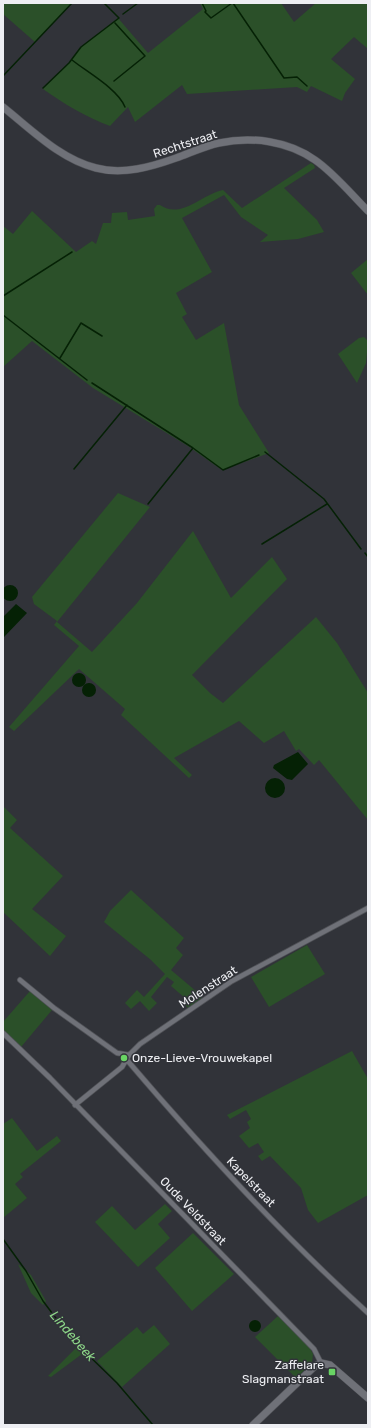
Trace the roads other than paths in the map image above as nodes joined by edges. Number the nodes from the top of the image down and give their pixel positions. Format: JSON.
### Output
{"nodes":[{"id":1,"x":3,"y":107,"type":"edge"},
{"id":2,"x":368,"y":211,"type":"edge"},
{"id":3,"x":368,"y":908,"type":"edge"},
{"id":4,"x":20,"y":980,"type":"dead end"},
{"id":5,"x":3,"y":1033,"type":"edge"},
{"id":6,"x":128,"y":1057,"type":"junction"},
{"id":7,"x":75,"y":1105,"type":"junction"},
{"id":8,"x":368,"y":1312,"type":"edge"},
{"id":9,"x":321,"y":1363,"type":"junction"},
{"id":10,"x":368,"y":1398,"type":"edge"},
{"id":11,"x":253,"y":1425,"type":"edge"}],
"edges":[{"from":1,"to":2,"type":"street","name":"Rechtstraat"},
{"from":3,"to":6,"type":"street","name":"Molenstraat"},
{"from":4,"to":6,"type":"street","name":"Kapelstraat"},
{"from":5,"to":7,"type":"street","name":"Oude Veldstraat"},
{"from":6,"to":7,"type":"street","name":"Molenstraat"},
{"from":6,"to":8,"type":"street","name":"Kapelstraat"},
{"from":7,"to":9,"type":"street","name":"Oude Veldstraat"},
{"from":9,"to":10,"type":"street"},
{"from":9,"to":11,"type":"street"}]}
